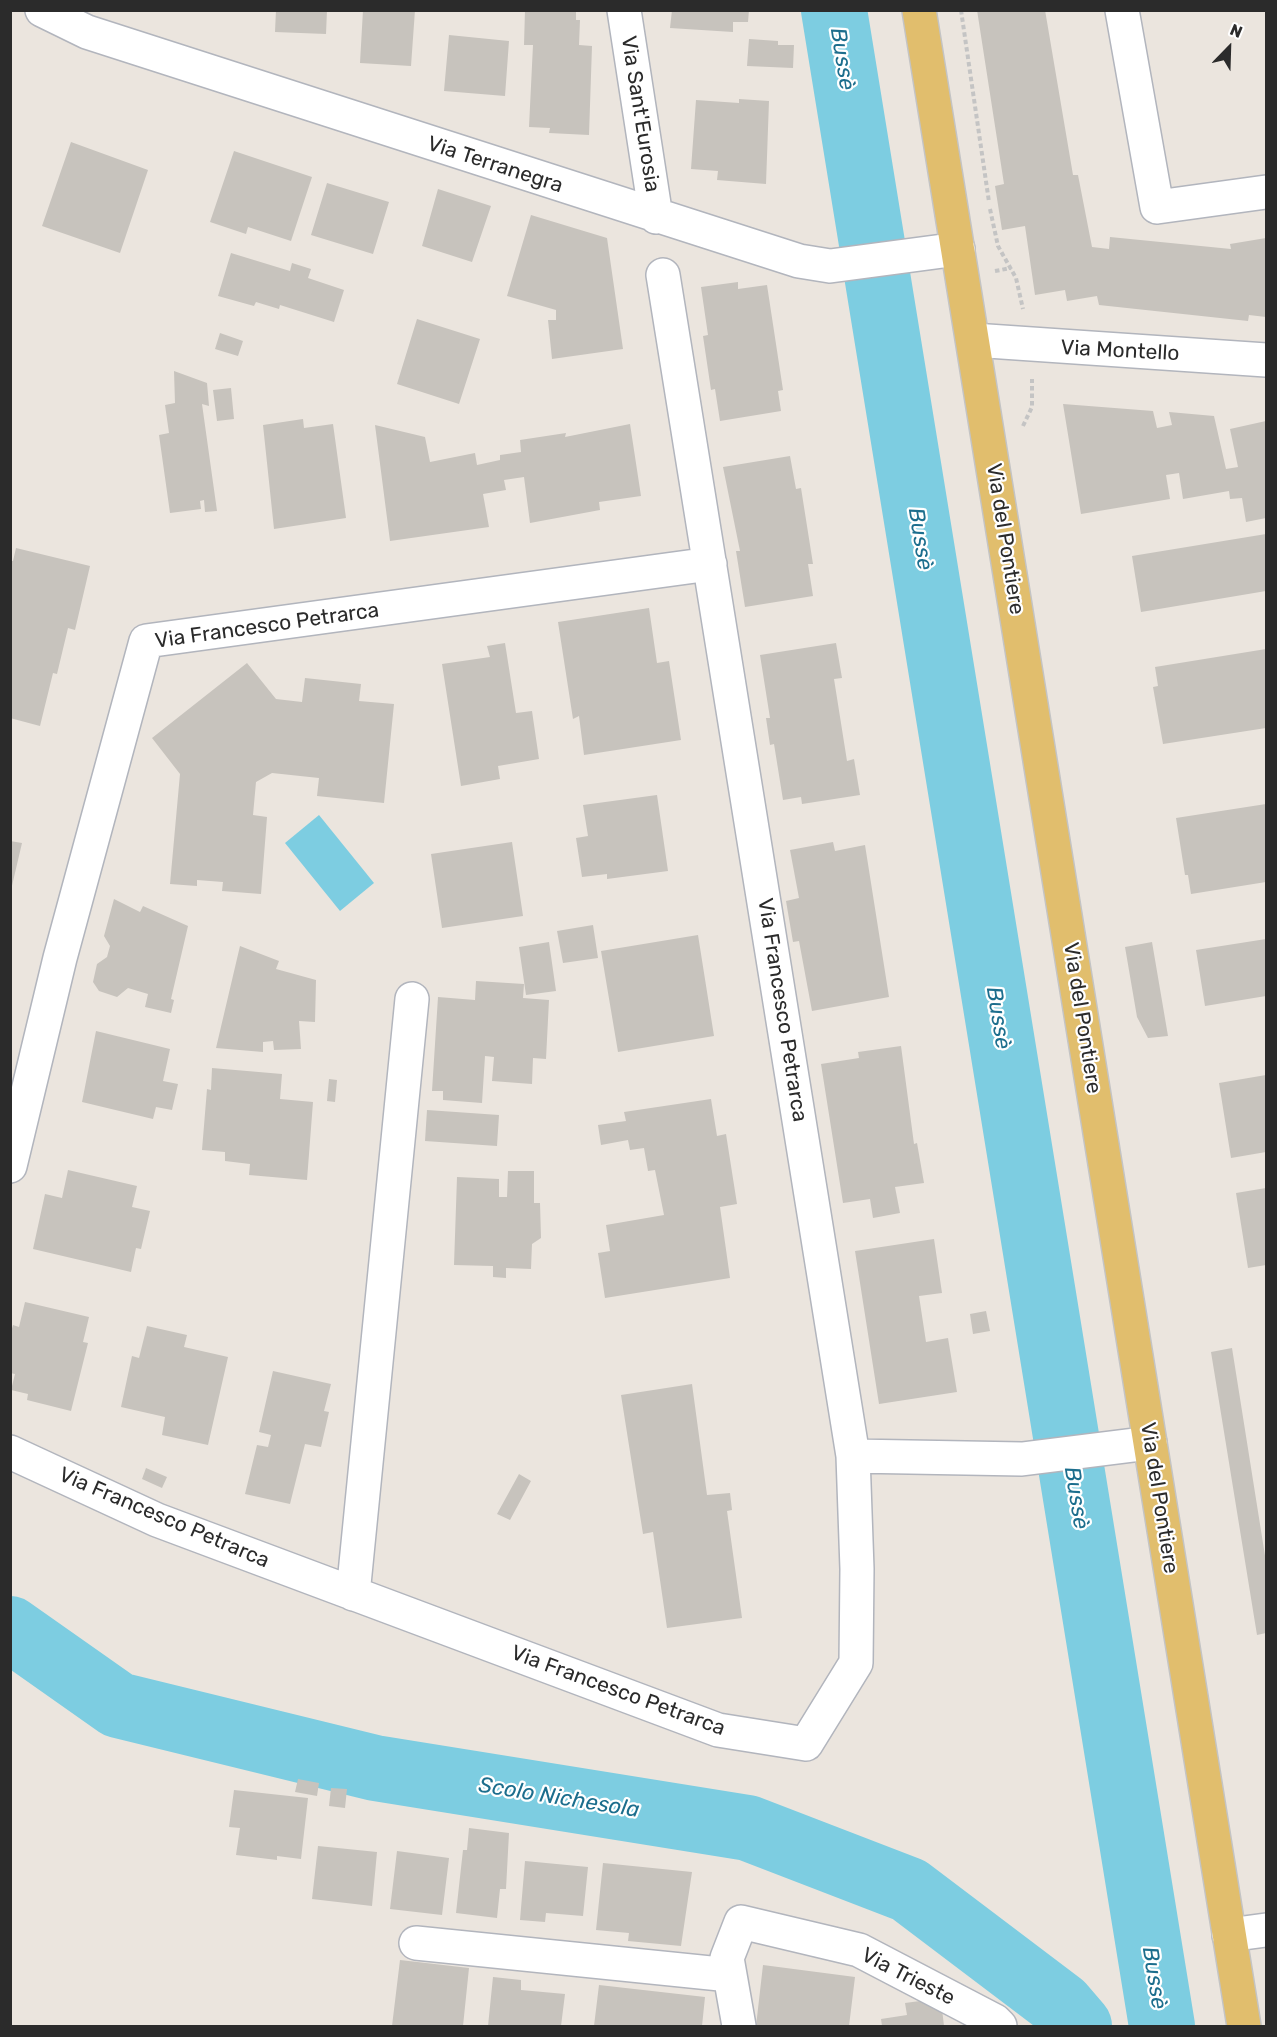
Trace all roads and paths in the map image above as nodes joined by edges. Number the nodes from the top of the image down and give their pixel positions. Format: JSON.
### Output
{"nodes":[{"id":1,"x":42,"y":10,"type":"edge"},
{"id":2,"x":624,"y":10,"type":"edge"},
{"id":3,"x":919,"y":10,"type":"edge"},
{"id":4,"x":961,"y":10,"type":"edge"},
{"id":5,"x":1122,"y":10,"type":"edge"},
{"id":6,"x":1266,"y":192,"type":"edge"},
{"id":7,"x":656,"y":217,"type":"junction"},
{"id":8,"x":958,"y":249,"type":"junction"},
{"id":9,"x":1011,"y":268,"type":"junction"},
{"id":10,"x":990,"y":272,"type":"dead end"},
{"id":11,"x":663,"y":275,"type":"dead end"},
{"id":12,"x":1024,"y":316,"type":"dead end"},
{"id":13,"x":973,"y":340,"type":"junction"},
{"id":14,"x":1266,"y":360,"type":"edge"},
{"id":15,"x":1033,"y":376,"type":"dead end"},
{"id":16,"x":1032,"y":407,"type":"dead end"},
{"id":17,"x":710,"y":564,"type":"junction"},
{"id":18,"x":412,"y":999,"type":"dead end"},
{"id":19,"x":10,"y":1167,"type":"edge"},
{"id":20,"x":1150,"y":1443,"type":"junction"},
{"id":21,"x":10,"y":1452,"type":"edge"},
{"id":22,"x":853,"y":1456,"type":"junction"},
{"id":23,"x":353,"y":1594,"type":"junction"},
{"id":24,"x":1266,"y":1930,"type":"edge"},
{"id":25,"x":1229,"y":1935,"type":"junction"},
{"id":26,"x":416,"y":1943,"type":"dead end"},
{"id":27,"x":730,"y":1975,"type":"junction"},
{"id":28,"x":739,"y":2026,"type":"edge"},
{"id":29,"x":1000,"y":2026,"type":"edge"},
{"id":30,"x":1244,"y":2026,"type":"edge"}],
"edges":[{"from":1,"to":7,"type":"street","name":"Via Terranegra"},
{"from":2,"to":7,"type":"street","name":"Via Sant'Eurosia"},
{"from":3,"to":8,"type":"main road","name":"Via del Pontiere"},
{"from":4,"to":9,"type":"path"},
{"from":5,"to":6,"type":"street"},
{"from":7,"to":8,"type":"street","name":"Via Terranegra"},
{"from":8,"to":13,"type":"main road","name":"Via del Pontiere"},
{"from":9,"to":10,"type":"path"},
{"from":9,"to":12,"type":"path"},
{"from":11,"to":17,"type":"street","name":"Via Francesco Petrarca"},
{"from":13,"to":14,"type":"street","name":"Via Montello"},
{"from":13,"to":20,"type":"main road","name":"Via del Pontiere"},
{"from":15,"to":16,"type":"path"},
{"from":17,"to":19,"type":"street","name":"Via Francesco Petrarca"},
{"from":17,"to":22,"type":"street","name":"Via Francesco Petrarca"},
{"from":18,"to":23,"type":"street"},
{"from":20,"to":22,"type":"street"},
{"from":20,"to":25,"type":"main road","name":"Via del Pontiere"},
{"from":21,"to":23,"type":"street","name":"Via Francesco Petrarca"},
{"from":22,"to":23,"type":"street","name":"Via Francesco Petrarca"},
{"from":24,"to":25,"type":"street"},
{"from":25,"to":30,"type":"main road","name":"Via del Pontiere"},
{"from":26,"to":27,"type":"street"},
{"from":27,"to":28,"type":"street"},
{"from":27,"to":29,"type":"street","name":"Via Trieste"}]}
